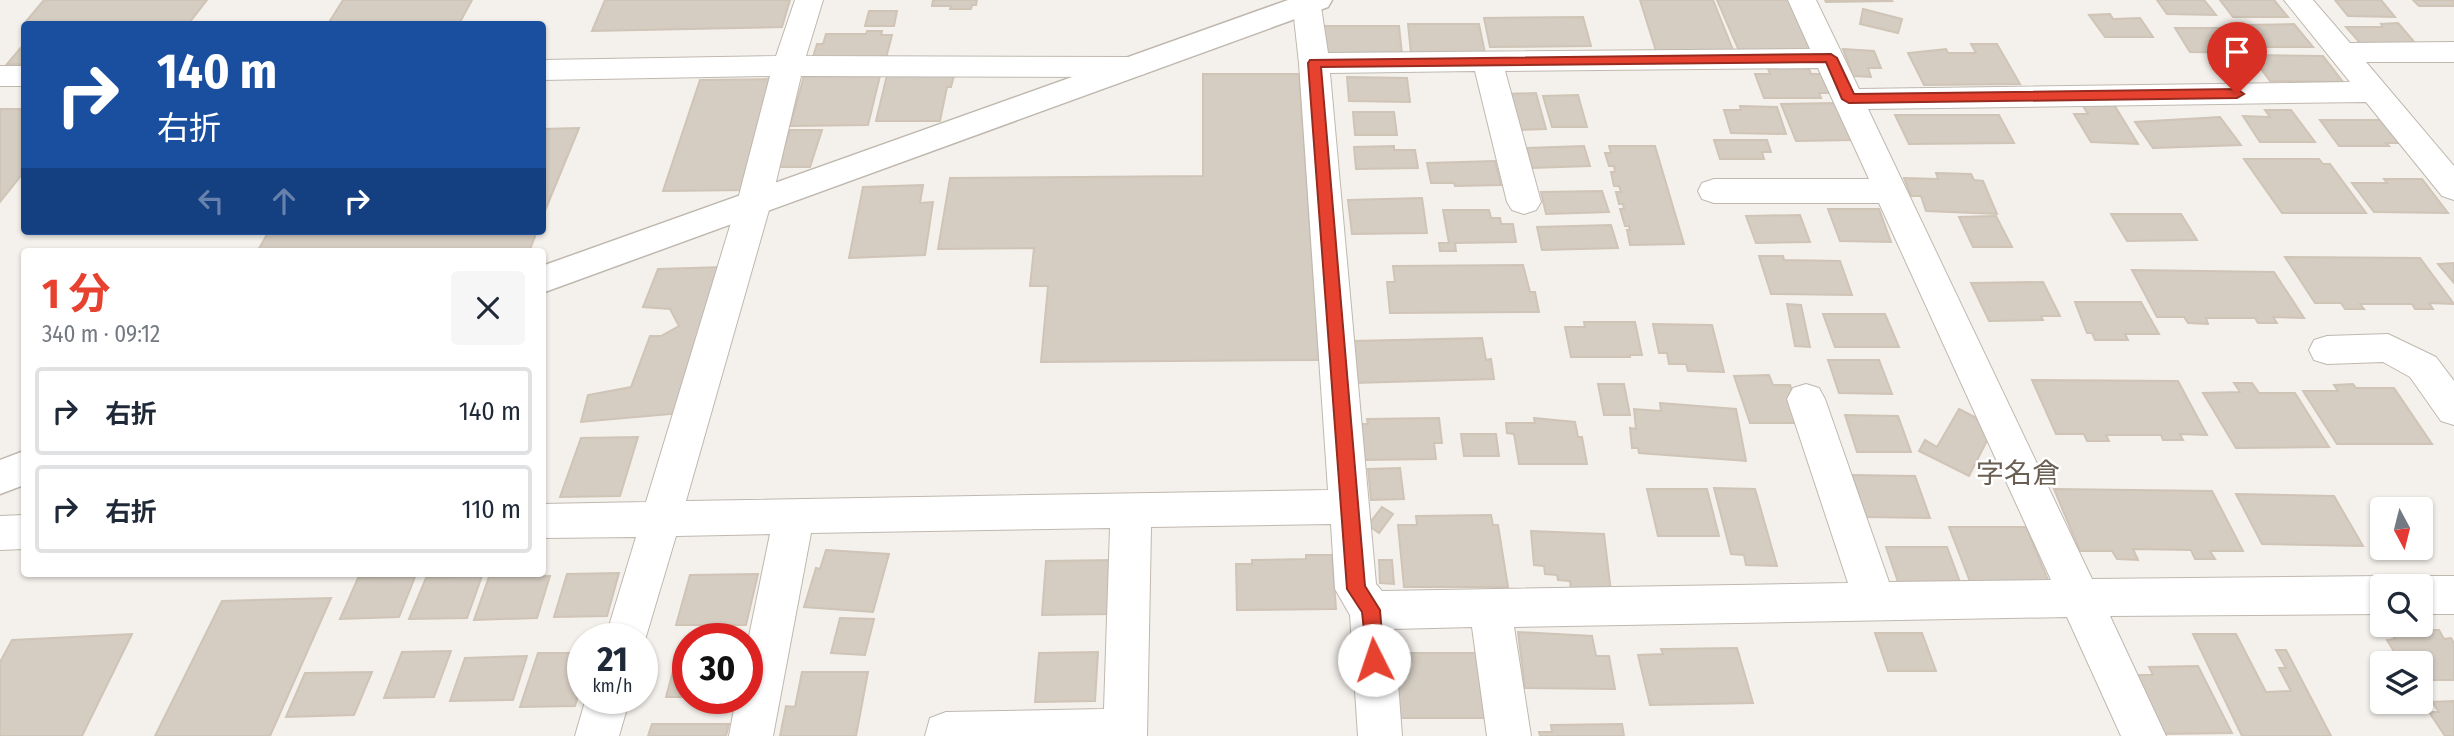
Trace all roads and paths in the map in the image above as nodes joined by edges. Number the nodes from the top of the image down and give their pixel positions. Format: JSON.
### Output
{"nodes":[{"id":1,"x":809,"y":0,"type":"edge"},
{"id":2,"x":1802,"y":0,"type":"edge"},
{"id":3,"x":2298,"y":0,"type":"edge"},
{"id":4,"x":1310,"y":1,"type":"edge"},
{"id":5,"x":2454,"y":52,"type":"edge"},
{"id":6,"x":2343,"y":53,"type":"junction"},
{"id":7,"x":1831,"y":58,"type":"junction"},
{"id":8,"x":1487,"y":61,"type":"junction"},
{"id":9,"x":1314,"y":63,"type":"junction"},
{"id":10,"x":788,"y":66,"type":"junction"},
{"id":11,"x":1133,"y":67,"type":"junction"},
{"id":12,"x":546,"y":70,"type":"edge"},
{"id":13,"x":0,"y":76,"type":"edge"},
{"id":14,"x":21,"y":76,"type":"edge"},
{"id":15,"x":2375,"y":92,"type":"junction"},
{"id":16,"x":1849,"y":99,"type":"junction"},
{"id":17,"x":2454,"y":188,"type":"edge"},
{"id":18,"x":1714,"y":191,"type":"dead end"},
{"id":19,"x":1892,"y":191,"type":"junction"},
{"id":20,"x":1524,"y":201,"type":"dead end"},
{"id":21,"x":754,"y":203,"type":"junction"},
{"id":22,"x":546,"y":279,"type":"edge"},
{"id":23,"x":2327,"y":350,"type":"dead end"},
{"id":24,"x":1806,"y":399,"type":"dead end"},
{"id":25,"x":2454,"y":410,"type":"edge"},
{"id":26,"x":21,"y":469,"type":"edge"},
{"id":27,"x":0,"y":477,"type":"edge"},
{"id":28,"x":1349,"y":507,"type":"junction"},
{"id":29,"x":1131,"y":510,"type":"junction"},
{"id":30,"x":794,"y":516,"type":"junction"},
{"id":31,"x":661,"y":518,"type":"junction"},
{"id":32,"x":546,"y":520,"type":"edge"},
{"id":33,"x":21,"y":532,"type":"edge"},
{"id":34,"x":0,"y":533,"type":"edge"},
{"id":35,"x":2370,"y":595,"type":"edge"},
{"id":36,"x":2433,"y":595,"type":"edge"},
{"id":37,"x":2454,"y":595,"type":"edge"},
{"id":38,"x":2081,"y":596,"type":"junction"},
{"id":39,"x":1875,"y":601,"type":"junction"},
{"id":40,"x":1490,"y":608,"type":"junction"},
{"id":41,"x":1371,"y":610,"type":"junction"},
{"id":42,"x":631,"y":623,"type":"edge"},
{"id":43,"x":603,"y":714,"type":"edge"},
{"id":44,"x":946,"y":733,"type":"dead end"},
{"id":45,"x":1125,"y":733,"type":"edge"},
{"id":46,"x":597,"y":736,"type":"edge"},
{"id":47,"x":751,"y":736,"type":"edge"},
{"id":48,"x":1380,"y":736,"type":"edge"},
{"id":49,"x":1509,"y":736,"type":"edge"},
{"id":50,"x":2144,"y":736,"type":"edge"}],
"edges":[{"from":1,"to":10,"type":"street"},
{"from":2,"to":7,"type":"street"},
{"from":3,"to":6,"type":"street"},
{"from":4,"to":9,"type":"street"},
{"from":4,"to":11,"type":"street"},
{"from":5,"to":6,"type":"street"},
{"from":6,"to":15,"type":"street"},
{"from":7,"to":8,"type":"street"},
{"from":7,"to":16,"type":"street"},
{"from":8,"to":9,"type":"street"},
{"from":8,"to":20,"type":"street"},
{"from":9,"to":28,"type":"street"},
{"from":10,"to":11,"type":"street"},
{"from":10,"to":12,"type":"street"},
{"from":10,"to":21,"type":"street"},
{"from":11,"to":21,"type":"street"},
{"from":13,"to":14,"type":"street"},
{"from":15,"to":16,"type":"street"},
{"from":15,"to":17,"type":"street"},
{"from":16,"to":19,"type":"street"},
{"from":18,"to":19,"type":"street"},
{"from":19,"to":38,"type":"street"},
{"from":21,"to":22,"type":"street"},
{"from":21,"to":31,"type":"street"},
{"from":23,"to":25,"type":"street"},
{"from":24,"to":39,"type":"street"},
{"from":26,"to":27,"type":"street"},
{"from":28,"to":29,"type":"street"},
{"from":28,"to":41,"type":"street"},
{"from":29,"to":30,"type":"street"},
{"from":29,"to":45,"type":"street"},
{"from":30,"to":31,"type":"street"},
{"from":30,"to":47,"type":"street"},
{"from":31,"to":32,"type":"street"},
{"from":31,"to":42,"type":"street"},
{"from":33,"to":34,"type":"street"},
{"from":35,"to":38,"type":"street"},
{"from":36,"to":37,"type":"street"},
{"from":38,"to":39,"type":"street"},
{"from":38,"to":50,"type":"street"},
{"from":39,"to":40,"type":"street"},
{"from":40,"to":41,"type":"street"},
{"from":40,"to":49,"type":"street"},
{"from":41,"to":48,"type":"street"},
{"from":43,"to":46,"type":"street"},
{"from":44,"to":45,"type":"street"}]}
